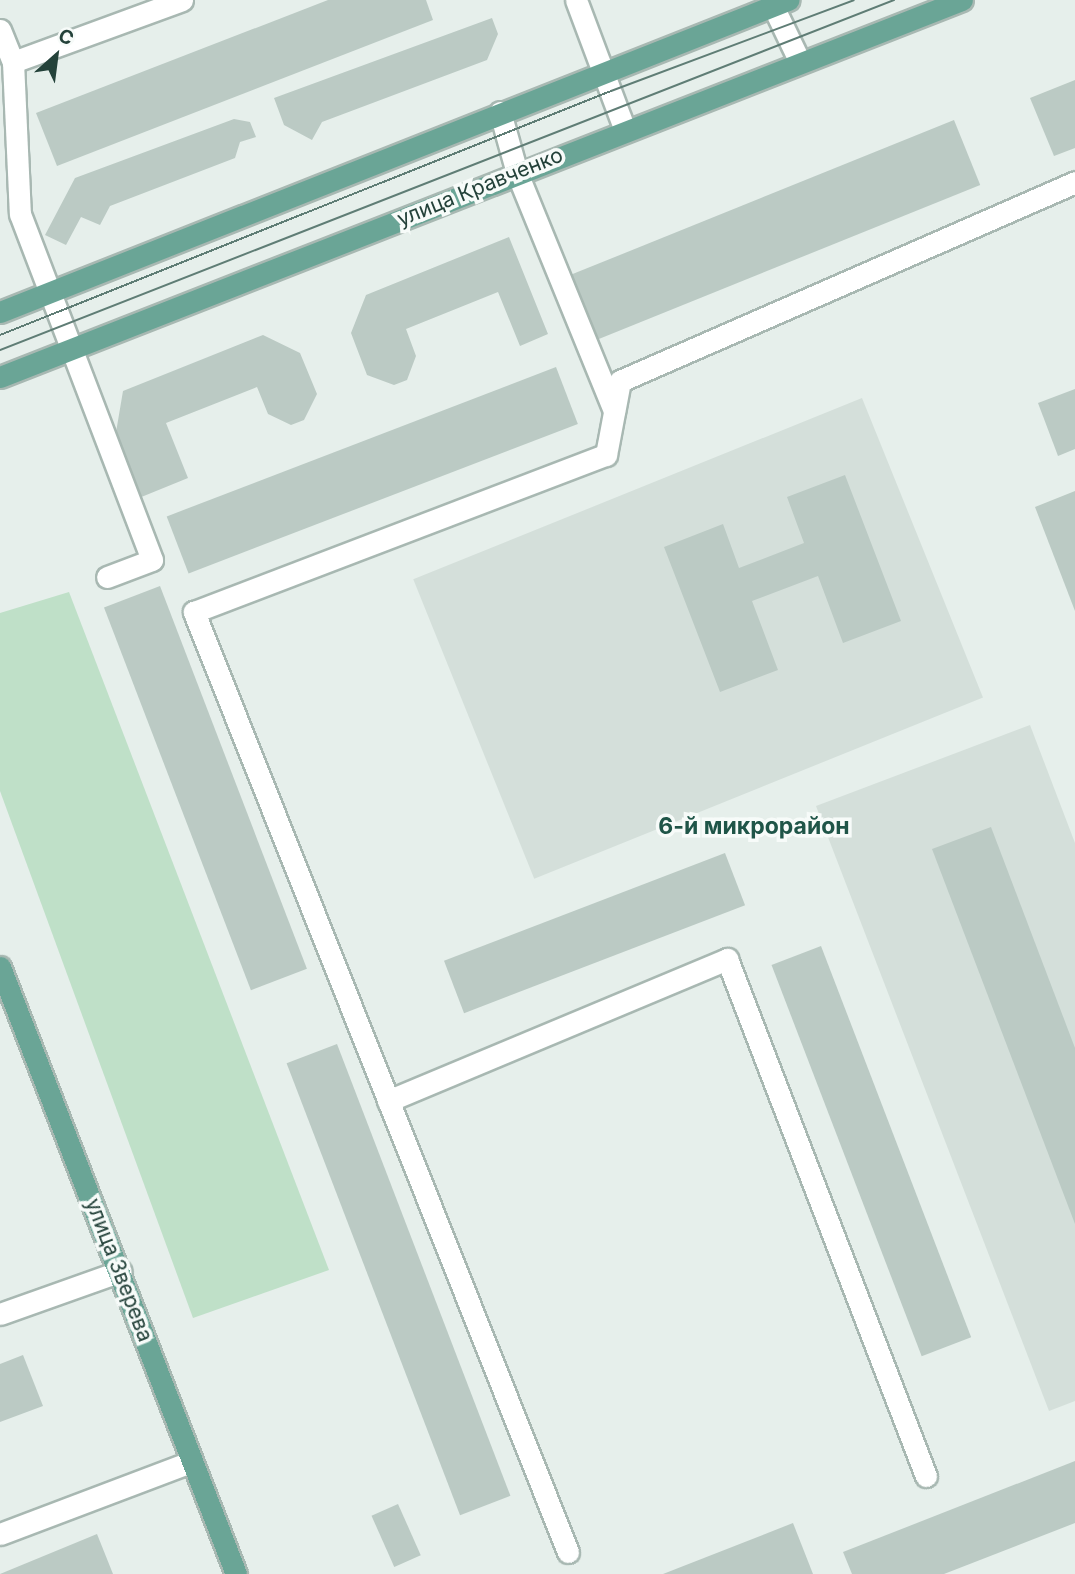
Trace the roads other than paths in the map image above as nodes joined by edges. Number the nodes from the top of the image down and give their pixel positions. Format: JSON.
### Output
{"nodes":[{"id":1,"x":182,"y":0,"type":"edge"},
{"id":2,"x":576,"y":0,"type":"edge"},
{"id":3,"x":962,"y":0,"type":"edge"},
{"id":4,"x":780,"y":3,"type":"edge"},
{"id":5,"x":0,"y":30,"type":"edge"},
{"id":6,"x":13,"y":62,"type":"junction"},
{"id":7,"x":800,"y":62,"type":"junction"},
{"id":8,"x":603,"y":70,"type":"junction"},
{"id":9,"x":500,"y":112,"type":"junction"},
{"id":10,"x":624,"y":128,"type":"junction"},
{"id":11,"x":517,"y":173,"type":"junction"},
{"id":12,"x":1075,"y":182,"type":"edge"},
{"id":13,"x":49,"y":293,"type":"junction"},
{"id":14,"x":0,"y":312,"type":"edge"},
{"id":15,"x":73,"y":348,"type":"junction"},
{"id":16,"x":0,"y":377,"type":"edge"},
{"id":17,"x":614,"y":411,"type":"junction"},
{"id":18,"x":107,"y":577,"type":"dead end"},
{"id":19,"x":0,"y":967,"type":"edge"},
{"id":20,"x":388,"y":1101,"type":"junction"},
{"id":21,"x":121,"y":1271,"type":"junction"},
{"id":22,"x":0,"y":1314,"type":"edge"},
{"id":23,"x":191,"y":1462,"type":"junction"},
{"id":24,"x":926,"y":1476,"type":"dead end"},
{"id":25,"x":0,"y":1534,"type":"edge"},
{"id":26,"x":568,"y":1552,"type":"dead end"},
{"id":27,"x":236,"y":1574,"type":"edge"}],
"edges":[{"from":1,"to":6,"type":"street"},
{"from":2,"to":8,"type":"street"},
{"from":3,"to":7,"type":"main road","name":"улица Кравченко"},
{"from":4,"to":7,"type":"street"},
{"from":4,"to":8,"type":"main road"},
{"from":5,"to":6,"type":"street"},
{"from":6,"to":13,"type":"street"},
{"from":7,"to":10,"type":"main road","name":"улица Кравченко"},
{"from":8,"to":9,"type":"main road"},
{"from":8,"to":10,"type":"street"},
{"from":9,"to":11,"type":"street"},
{"from":9,"to":13,"type":"main road"},
{"from":10,"to":11,"type":"main road","name":"улица Кравченко"},
{"from":11,"to":15,"type":"main road","name":"улица Кравченко"},
{"from":11,"to":17,"type":"street"},
{"from":12,"to":17,"type":"street"},
{"from":13,"to":14,"type":"main road"},
{"from":13,"to":15,"type":"street"},
{"from":15,"to":16,"type":"main road","name":"улица Кравченко"},
{"from":15,"to":18,"type":"street"},
{"from":17,"to":20,"type":"street"},
{"from":19,"to":21,"type":"main road","name":"улица Зверева"},
{"from":20,"to":24,"type":"street"},
{"from":20,"to":26,"type":"street"},
{"from":21,"to":22,"type":"street"},
{"from":21,"to":23,"type":"main road","name":"улица Зверева"},
{"from":23,"to":25,"type":"street"},
{"from":23,"to":27,"type":"main road","name":"улица Зверева"}]}
